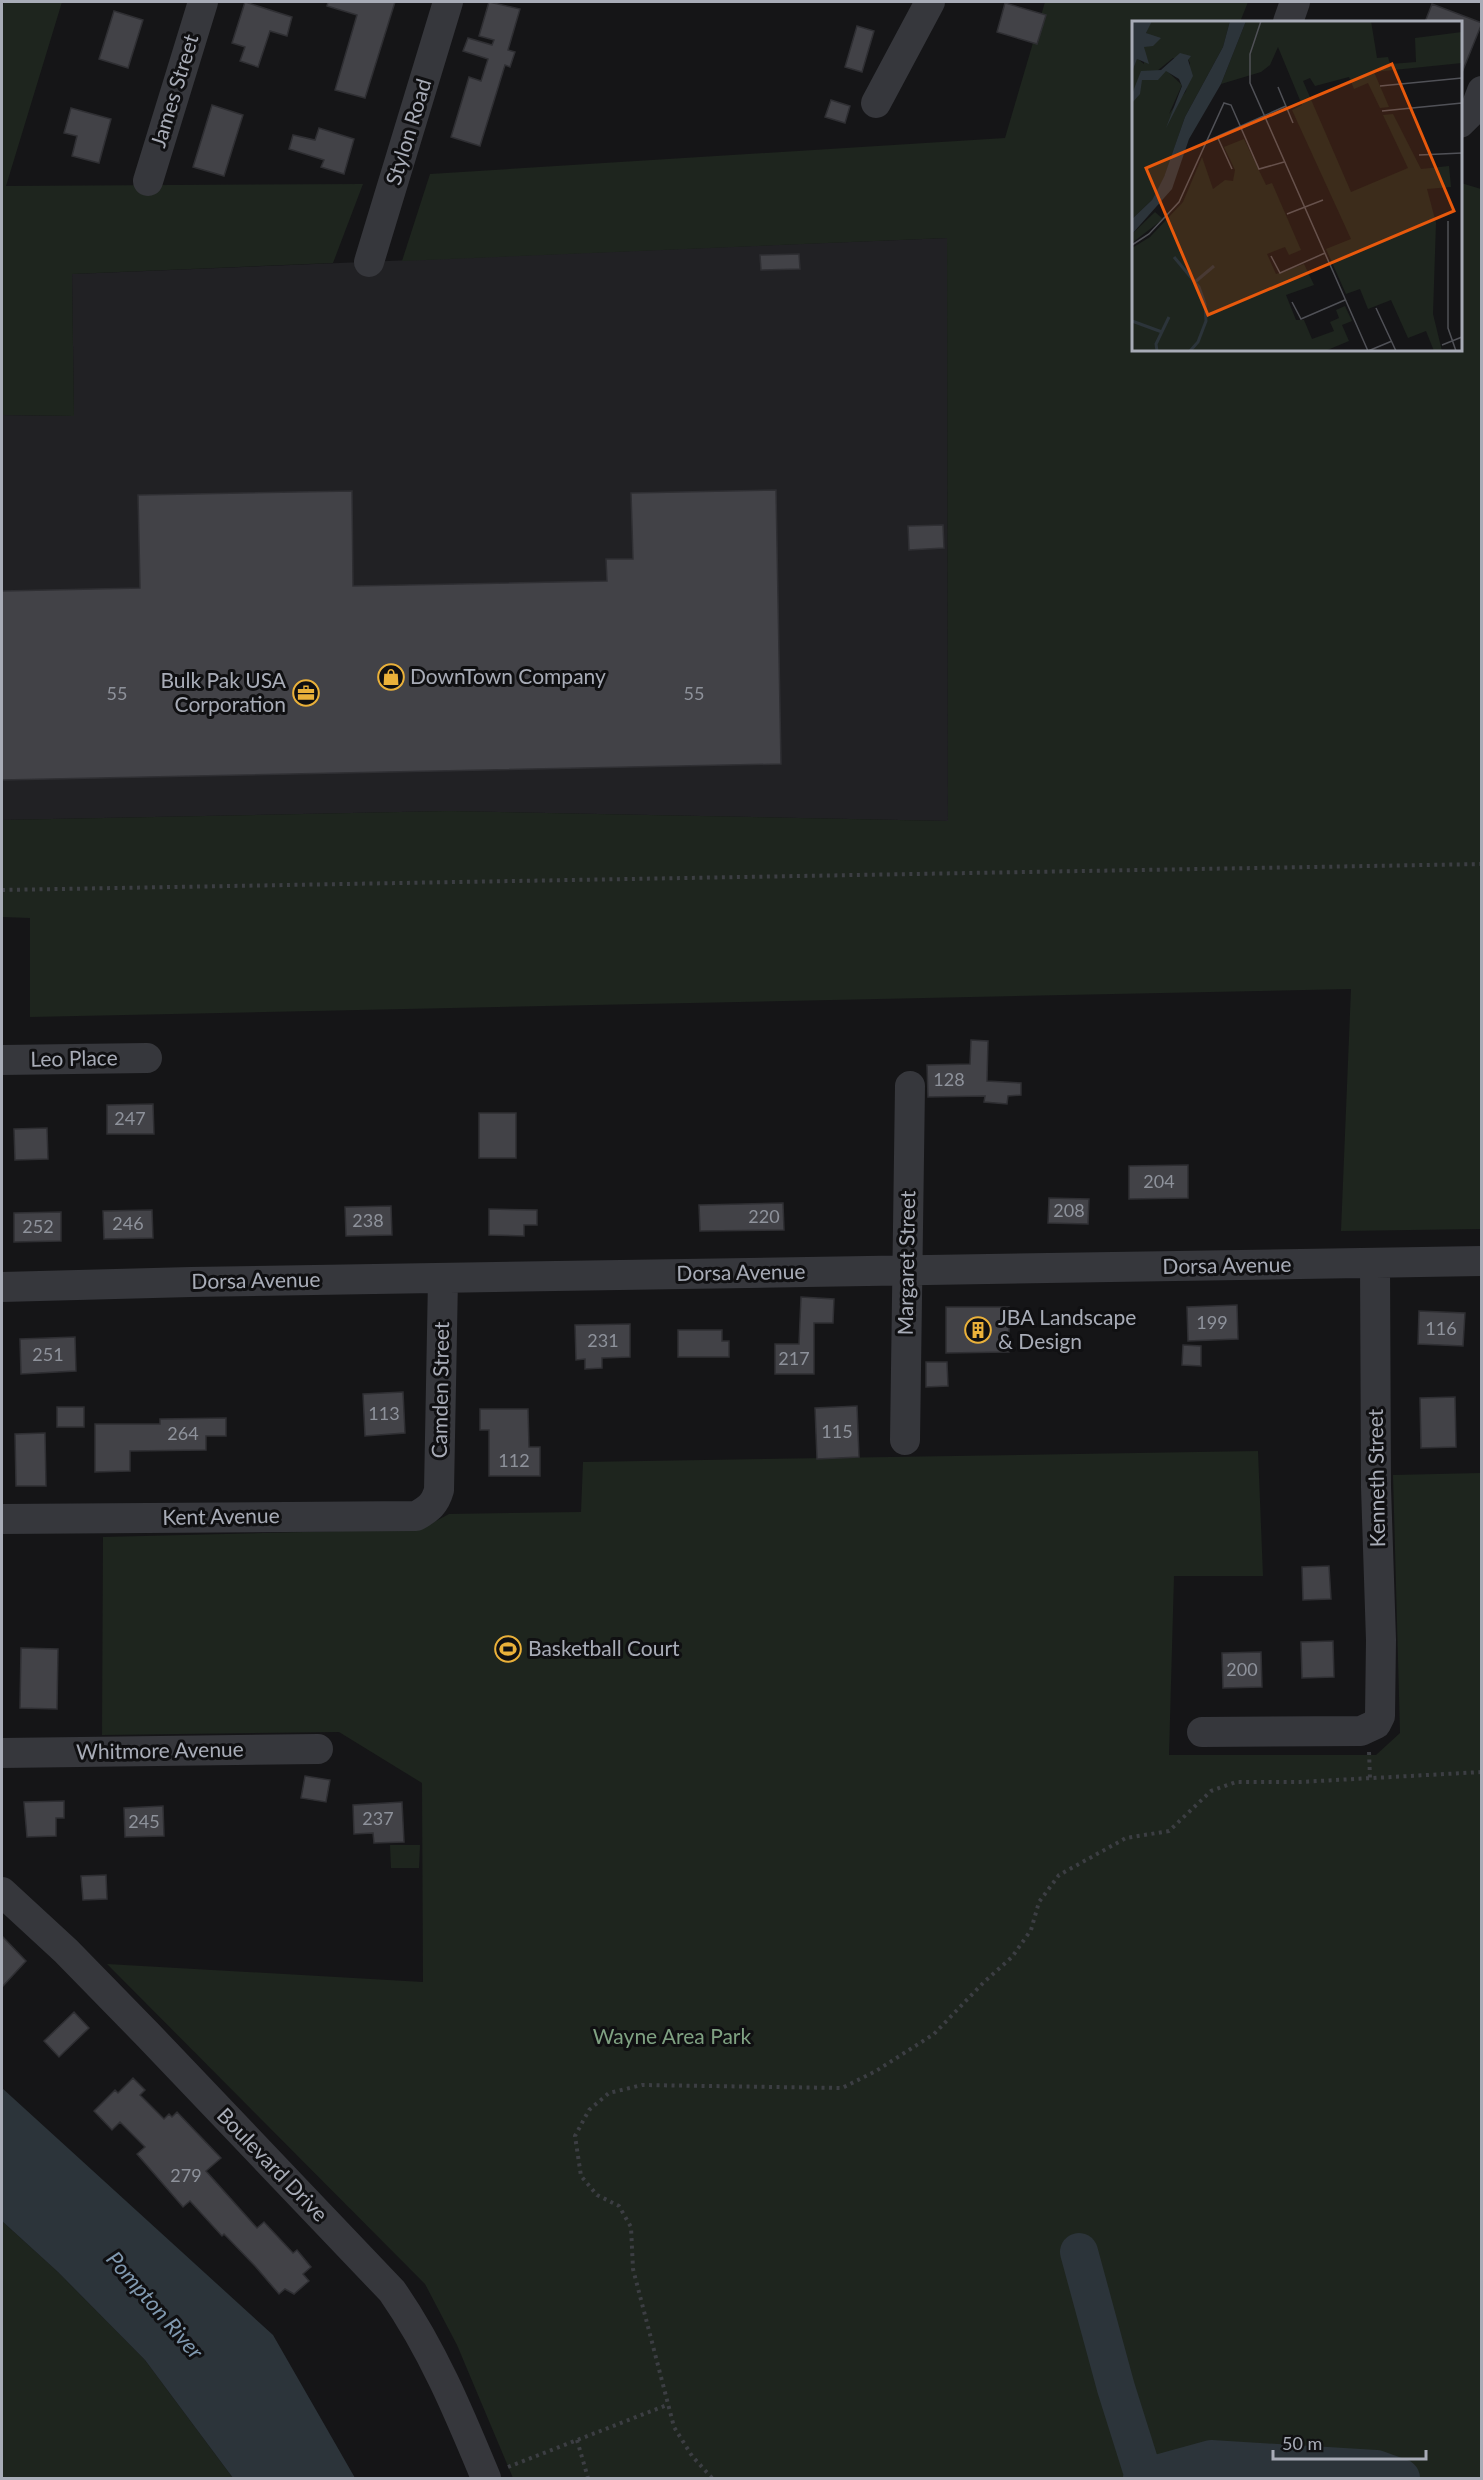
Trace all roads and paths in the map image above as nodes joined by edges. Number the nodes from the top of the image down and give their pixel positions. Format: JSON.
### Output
{"nodes":[{"id":1,"x":203,"y":2,"type":"edge"},
{"id":2,"x":448,"y":2,"type":"edge"},
{"id":3,"x":930,"y":2,"type":"edge"},
{"id":4,"x":1295,"y":2,"type":"edge"},
{"id":5,"x":1288,"y":21,"type":"edge"},
{"id":6,"x":1482,"y":91,"type":"edge"},
{"id":7,"x":876,"y":103,"type":"dead end"},
{"id":8,"x":1462,"y":122,"type":"edge"},
{"id":9,"x":148,"y":181,"type":"dead end"},
{"id":10,"x":369,"y":262,"type":"dead end"},
{"id":11,"x":1482,"y":864,"type":"edge"},
{"id":12,"x":2,"y":890,"type":"edge"},
{"id":13,"x":147,"y":1058,"type":"dead end"},
{"id":14,"x":2,"y":1060,"type":"edge"},
{"id":15,"x":910,"y":1086,"type":"dead end"},
{"id":16,"x":1482,"y":1261,"type":"edge"},
{"id":17,"x":1375,"y":1263,"type":"junction"},
{"id":18,"x":906,"y":1269,"type":"junction"},
{"id":19,"x":443,"y":1279,"type":"junction"},
{"id":20,"x":2,"y":1287,"type":"edge"},
{"id":21,"x":905,"y":1440,"type":"dead end"},
{"id":22,"x":436,"y":1501,"type":"joint"},
{"id":23,"x":2,"y":1519,"type":"edge"},
{"id":24,"x":1202,"y":1732,"type":"dead end"},
{"id":25,"x":318,"y":1749,"type":"dead end"},
{"id":26,"x":2,"y":1753,"type":"edge"},
{"id":27,"x":1482,"y":1772,"type":"edge"},
{"id":28,"x":2,"y":1892,"type":"edge"},
{"id":29,"x":667,"y":2405,"type":"junction"},
{"id":30,"x":578,"y":2440,"type":"junction"},
{"id":31,"x":486,"y":2477,"type":"edge"},
{"id":32,"x":588,"y":2478,"type":"edge"},
{"id":33,"x":712,"y":2478,"type":"edge"}],
"edges":[{"from":1,"to":9,"type":"street","name":"James Street"},
{"from":2,"to":10,"type":"street","name":"Stylon Road"},
{"from":3,"to":7,"type":"street"},
{"from":4,"to":5,"type":"street"},
{"from":6,"to":8,"type":"street"},
{"from":11,"to":12,"type":"path"},
{"from":13,"to":14,"type":"street","name":"Leo Place"},
{"from":15,"to":18,"type":"street","name":"Margaret Street"},
{"from":16,"to":17,"type":"street","name":"Dorsa Avenue"},
{"from":17,"to":18,"type":"street","name":"Dorsa Avenue"},
{"from":17,"to":24,"type":"street","name":"Kenneth Street"},
{"from":18,"to":19,"type":"street","name":"Dorsa Avenue"},
{"from":18,"to":21,"type":"street","name":"Margaret Street"},
{"from":19,"to":20,"type":"street","name":"Dorsa Avenue"},
{"from":19,"to":22,"type":"street","name":"Camden Street"},
{"from":22,"to":23,"type":"street","name":"Kent Avenue"},
{"from":25,"to":26,"type":"street","name":"Whitmore Avenue"},
{"from":27,"to":29,"type":"path"},
{"from":28,"to":31,"type":"street","name":"Boulevard Drive"},
{"from":29,"to":30,"type":"path"},
{"from":29,"to":33,"type":"path"},
{"from":30,"to":31,"type":"path"},
{"from":30,"to":32,"type":"path"}]}
